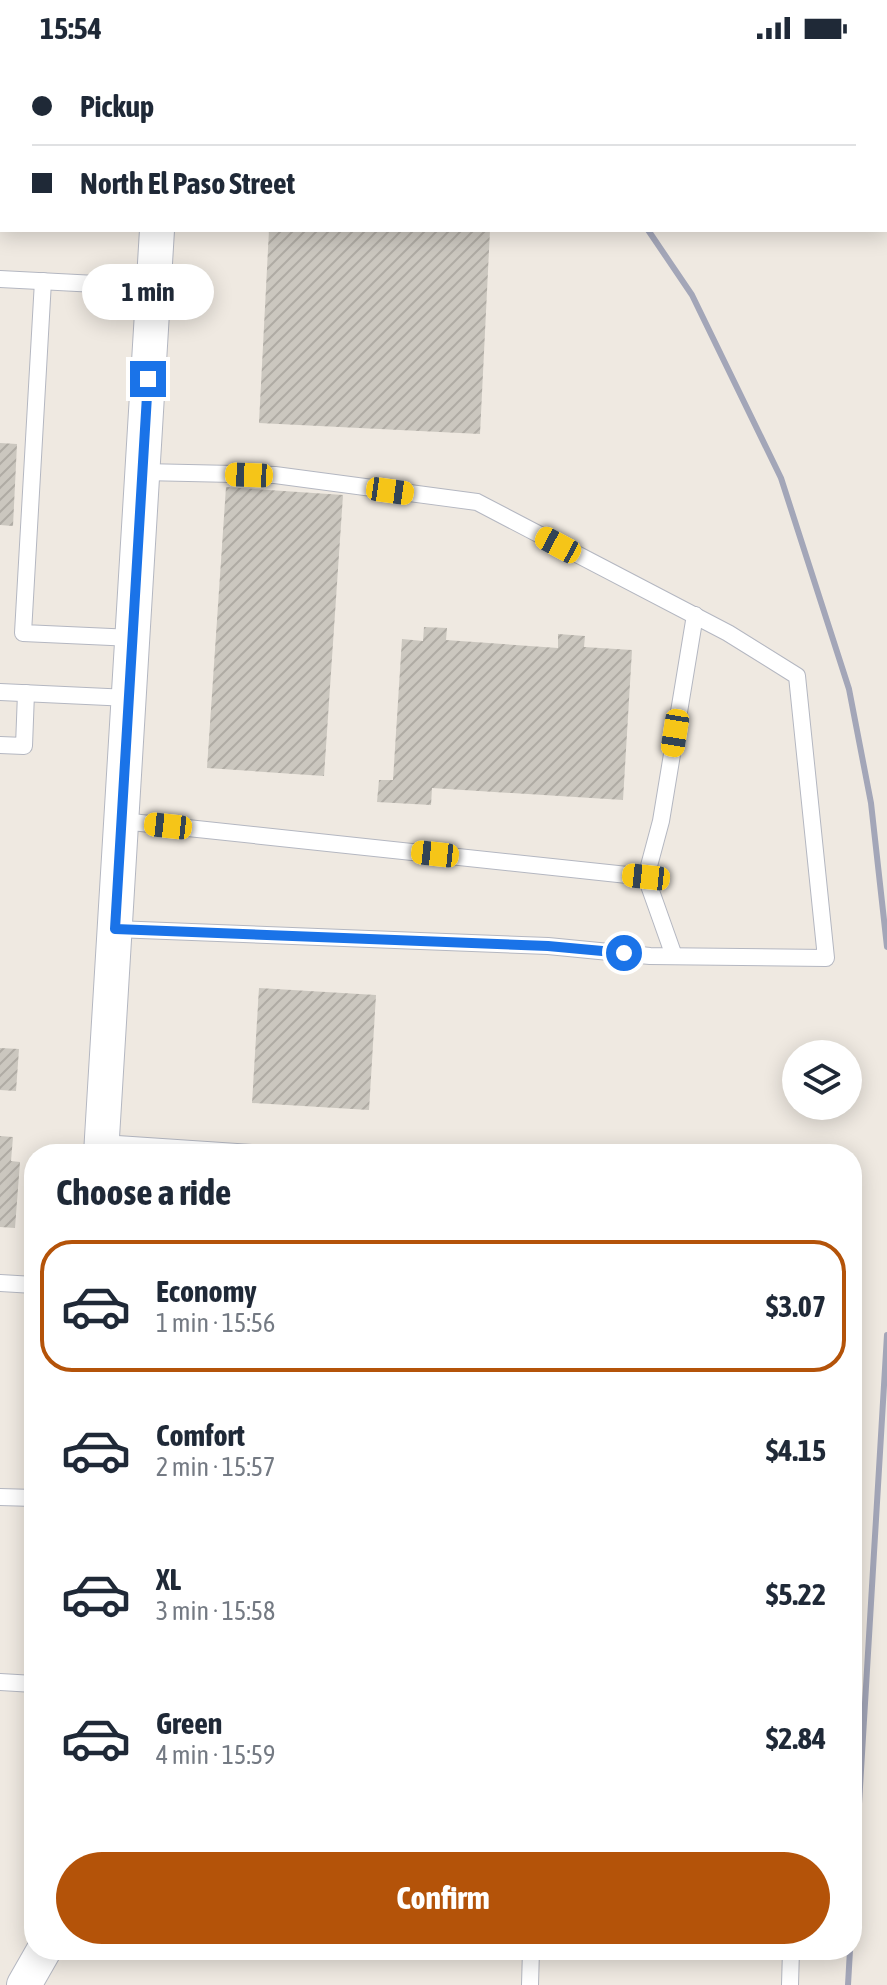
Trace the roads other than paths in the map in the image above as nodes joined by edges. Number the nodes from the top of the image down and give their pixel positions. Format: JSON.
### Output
{"nodes":[{"id":1,"x":157,"y":232,"type":"edge"},
{"id":2,"x":0,"y":279,"type":"edge"},
{"id":3,"x":43,"y":281,"type":"junction"},
{"id":4,"x":154,"y":287,"type":"junction"},
{"id":5,"x":143,"y":472,"type":"junction"},
{"id":6,"x":695,"y":615,"type":"junction"},
{"id":7,"x":133,"y":638,"type":"junction"},
{"id":8,"x":0,"y":692,"type":"edge"},
{"id":9,"x":26,"y":693,"type":"junction"},
{"id":10,"x":129,"y":698,"type":"junction"},
{"id":11,"x":0,"y":745,"type":"edge"},
{"id":12,"x":122,"y":821,"type":"junction"},
{"id":13,"x":646,"y":877,"type":"junction"},
{"id":14,"x":115,"y":929,"type":"junction"},
{"id":15,"x":674,"y":956,"type":"junction"},
{"id":16,"x":102,"y":1144,"type":"edge"},
{"id":17,"x":0,"y":1283,"type":"edge"},
{"id":18,"x":24,"y":1284,"type":"edge"},
{"id":19,"x":0,"y":1497,"type":"edge"},
{"id":20,"x":24,"y":1498,"type":"edge"},
{"id":21,"x":0,"y":1682,"type":"edge"},
{"id":22,"x":24,"y":1683,"type":"edge"},
{"id":23,"x":38,"y":1960,"type":"edge"},
{"id":24,"x":531,"y":1960,"type":"edge"},
{"id":25,"x":791,"y":1960,"type":"edge"},
{"id":26,"x":24,"y":1985,"type":"edge"},
{"id":27,"x":530,"y":1985,"type":"edge"},
{"id":28,"x":790,"y":1985,"type":"edge"}],
"edges":[{"from":1,"to":4,"type":"street"},
{"from":2,"to":3,"type":"lane"},
{"from":3,"to":4,"type":"lane"},
{"from":3,"to":7,"type":"lane"},
{"from":4,"to":5,"type":"street"},
{"from":5,"to":6,"type":"lane"},
{"from":5,"to":7,"type":"street"},
{"from":6,"to":13,"type":"lane"},
{"from":6,"to":15,"type":"lane"},
{"from":7,"to":10,"type":"street"},
{"from":8,"to":9,"type":"lane"},
{"from":9,"to":10,"type":"lane"},
{"from":9,"to":11,"type":"lane"},
{"from":10,"to":12,"type":"street"},
{"from":12,"to":13,"type":"lane"},
{"from":12,"to":14,"type":"street"},
{"from":13,"to":15,"type":"lane"},
{"from":14,"to":15,"type":"lane"},
{"from":14,"to":16,"type":"street"},
{"from":17,"to":18,"type":"lane"},
{"from":19,"to":20,"type":"lane"},
{"from":21,"to":22,"type":"lane"},
{"from":23,"to":26,"type":"street"},
{"from":24,"to":27,"type":"lane"},
{"from":25,"to":28,"type":"lane"}]}
